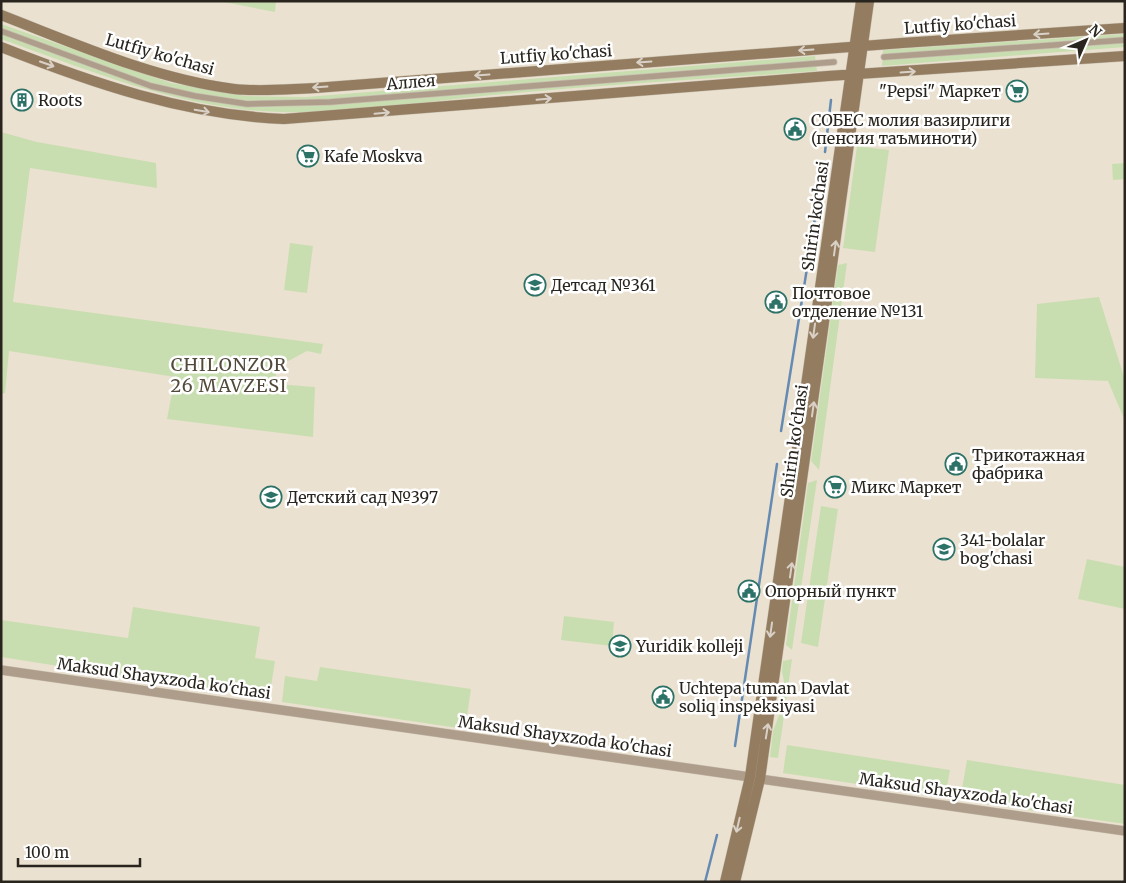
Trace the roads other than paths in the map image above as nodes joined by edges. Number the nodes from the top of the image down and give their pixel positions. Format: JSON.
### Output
{"nodes":[{"id":1,"x":861,"y":1,"type":"edge"},
{"id":2,"x":869,"y":1,"type":"edge"},
{"id":3,"x":1,"y":15,"type":"edge"},
{"id":4,"x":1125,"y":28,"type":"edge"},
{"id":5,"x":1,"y":31,"type":"edge"},
{"id":6,"x":1125,"y":40,"type":"edge"},
{"id":7,"x":859,"y":46,"type":"junction"},
{"id":8,"x":1,"y":47,"type":"edge"},
{"id":9,"x":1125,"y":56,"type":"edge"},
{"id":10,"x":884,"y":57,"type":"dead end"},
{"id":11,"x":834,"y":62,"type":"dead end"},
{"id":12,"x":855,"y":75,"type":"junction"},
{"id":13,"x":799,"y":470,"type":"junction"},
{"id":14,"x":768,"y":650,"type":"junction"},
{"id":15,"x":780,"y":652,"type":"junction"},
{"id":16,"x":1,"y":670,"type":"edge"},
{"id":17,"x":755,"y":778,"type":"junction"},
{"id":18,"x":1125,"y":831,"type":"edge"},
{"id":19,"x":725,"y":882,"type":"edge"},
{"id":20,"x":735,"y":882,"type":"edge"}],
"edges":[{"from":1,"to":7,"type":"main road","name":"Shirin ko'chasi"},
{"from":2,"to":7,"type":"main road","name":"Shirin ko'chasi"},
{"from":7,"to":3,"type":"main road","name":"Lutfiy ko'chasi","one_way":true},
{"from":4,"to":7,"type":"main road","name":"Lutfiy ko'chasi","one_way":true},
{"from":5,"to":11,"type":"street","name":"Аллея"},
{"from":6,"to":10,"type":"street"},
{"from":7,"to":12,"type":"main road","name":"Shirin ko'chasi"},
{"from":8,"to":12,"type":"main road","one_way":true},
{"from":12,"to":9,"type":"main road","one_way":true},
{"from":12,"to":13,"type":"main road","name":"Shirin ko'chasi"},
{"from":13,"to":14,"type":"main road","one_way":true},
{"from":15,"to":13,"type":"main road","name":"Shirin ko'chasi","one_way":true},
{"from":14,"to":15,"type":"main road"},
{"from":14,"to":17,"type":"main road"},
{"from":17,"to":15,"type":"main road","name":"Shirin ko'chasi","one_way":true},
{"from":16,"to":17,"type":"street","name":"Maksud Shayxzoda ko'chasi"},
{"from":17,"to":18,"type":"street","name":"Maksud Shayxzoda ko'chasi"},
{"from":17,"to":19,"type":"main road","name":"Shirin ko'chasi","one_way":true},
{"from":17,"to":20,"type":"main road","name":"Shirin ko'chasi"}]}
